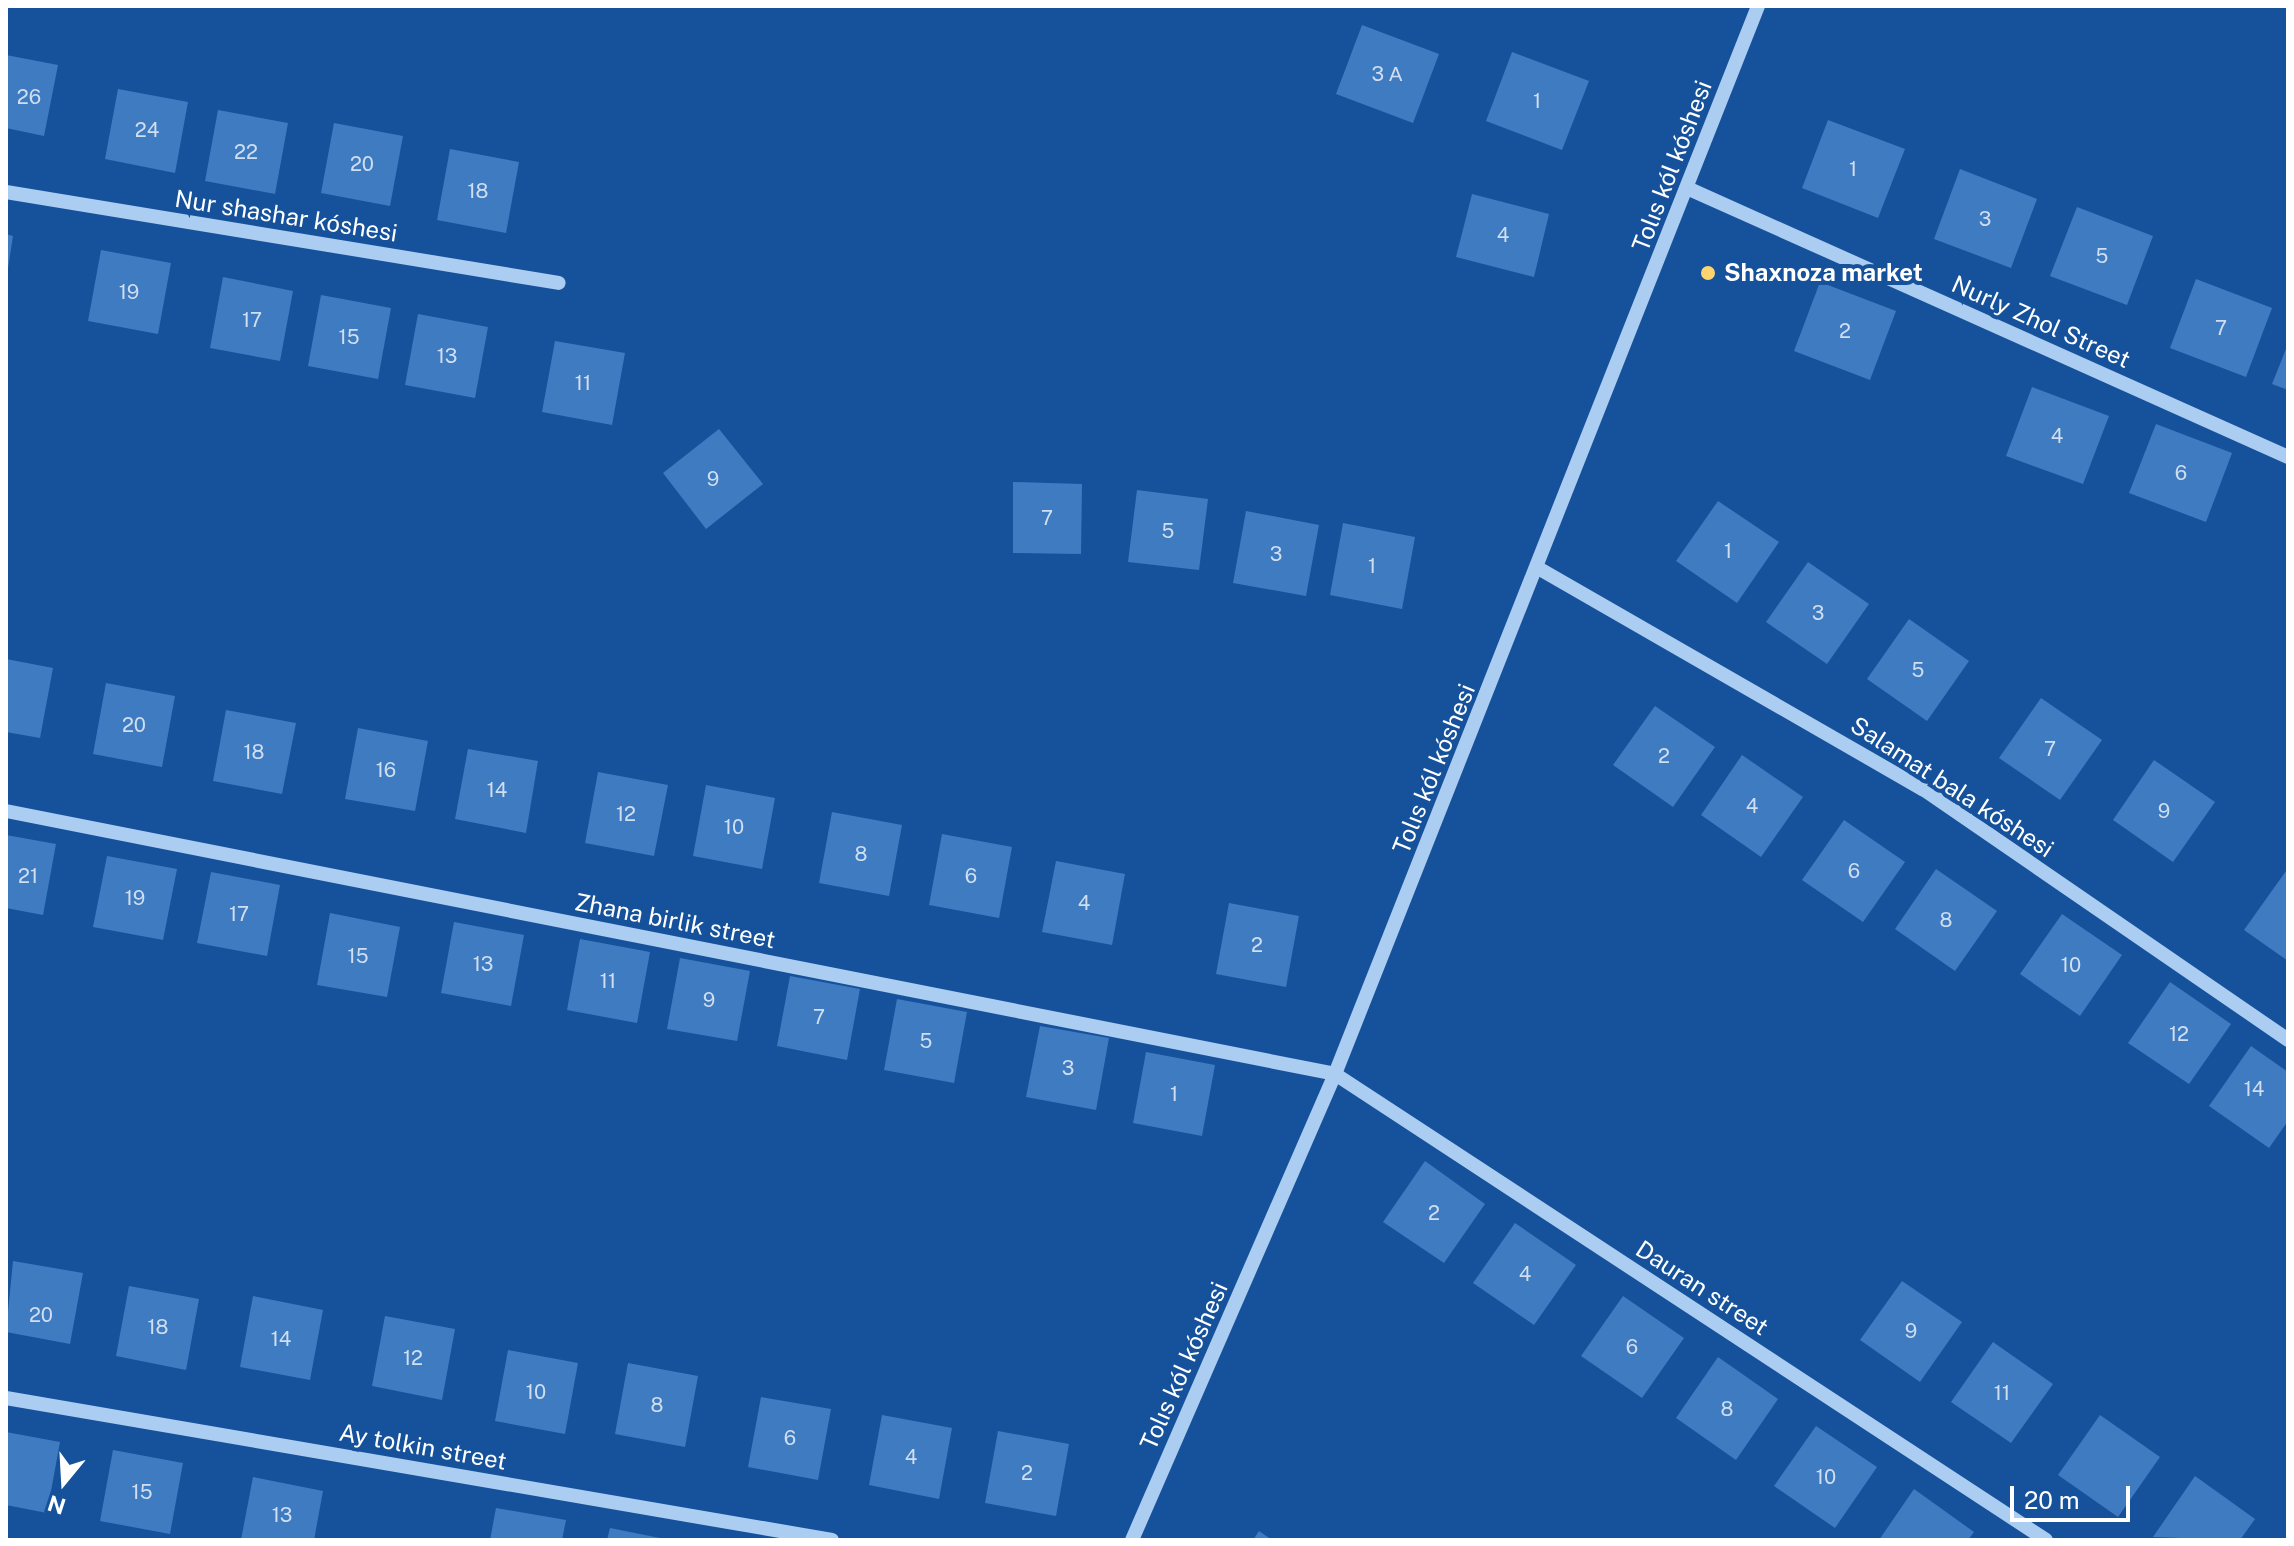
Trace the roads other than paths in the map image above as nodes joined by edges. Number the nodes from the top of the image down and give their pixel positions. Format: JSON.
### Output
{"nodes":[{"id":1,"x":1758,"y":6,"type":"edge"},
{"id":2,"x":1687,"y":188,"type":"junction"},
{"id":3,"x":6,"y":192,"type":"edge"},
{"id":4,"x":559,"y":283,"type":"dead end"},
{"id":5,"x":2288,"y":457,"type":"edge"},
{"id":6,"x":1538,"y":568,"type":"junction"},
{"id":7,"x":6,"y":811,"type":"edge"},
{"id":8,"x":2288,"y":1040,"type":"edge"},
{"id":9,"x":1335,"y":1074,"type":"junction"},
{"id":10,"x":6,"y":1398,"type":"edge"},
{"id":11,"x":832,"y":1540,"type":"edge"},
{"id":12,"x":1132,"y":1540,"type":"edge"},
{"id":13,"x":2046,"y":1540,"type":"edge"}],
"edges":[{"from":1,"to":2,"type":"street","name":"Tolıs kól kóshesi"},
{"from":2,"to":5,"type":"street","name":"Nurly Zhol Street"},
{"from":2,"to":6,"type":"street","name":"Tolıs kól kóshesi"},
{"from":3,"to":4,"type":"street","name":"Nur shashar kóshesi"},
{"from":6,"to":8,"type":"street","name":"Salamat bala kóshesi"},
{"from":6,"to":9,"type":"street","name":"Tolıs kól kóshesi"},
{"from":7,"to":9,"type":"street","name":"Zhana birlik street"},
{"from":9,"to":12,"type":"street","name":"Tolıs kól kóshesi"},
{"from":9,"to":13,"type":"street","name":"Dauran street"},
{"from":10,"to":11,"type":"street","name":"Ay tolkin street"}]}
